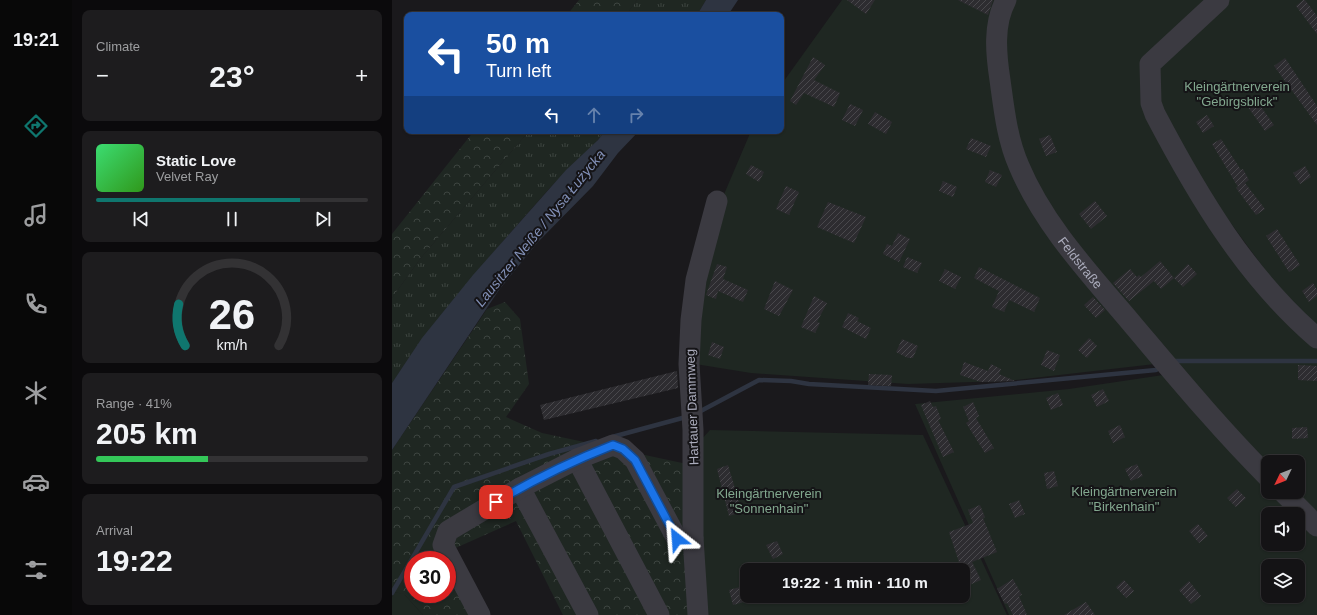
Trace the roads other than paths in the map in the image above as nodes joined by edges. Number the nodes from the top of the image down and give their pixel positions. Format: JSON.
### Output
{"nodes":[{"id":1,"x":1006,"y":0,"type":"edge"},
{"id":2,"x":1219,"y":0,"type":"edge"},
{"id":3,"x":717,"y":201,"type":"dead end"},
{"id":4,"x":1317,"y":338,"type":"edge"},
{"id":5,"x":578,"y":459,"type":"junction"},
{"id":6,"x":1261,"y":469,"type":"edge"},
{"id":7,"x":520,"y":488,"type":"junction"},
{"id":8,"x":1290,"y":499,"type":"edge"},
{"id":9,"x":1317,"y":526,"type":"edge"},
{"id":10,"x":693,"y":538,"type":"junction"},
{"id":11,"x":480,"y":615,"type":"edge"},
{"id":12,"x":588,"y":615,"type":"edge"},
{"id":13,"x":660,"y":615,"type":"edge"},
{"id":14,"x":698,"y":615,"type":"edge"}],
"edges":[{"from":1,"to":6,"type":"street","name":"Feldstraße"},
{"from":2,"to":4,"type":"street"},
{"from":3,"to":10,"type":"street","name":"Hartauer Dammweg"},
{"from":5,"to":7,"type":"street"},
{"from":5,"to":10,"type":"street"},
{"from":5,"to":13,"type":"street"},
{"from":7,"to":11,"type":"street"},
{"from":7,"to":12,"type":"street"},
{"from":8,"to":9,"type":"street"},
{"from":10,"to":14,"type":"street","name":"Hartauer Dammweg"}]}
